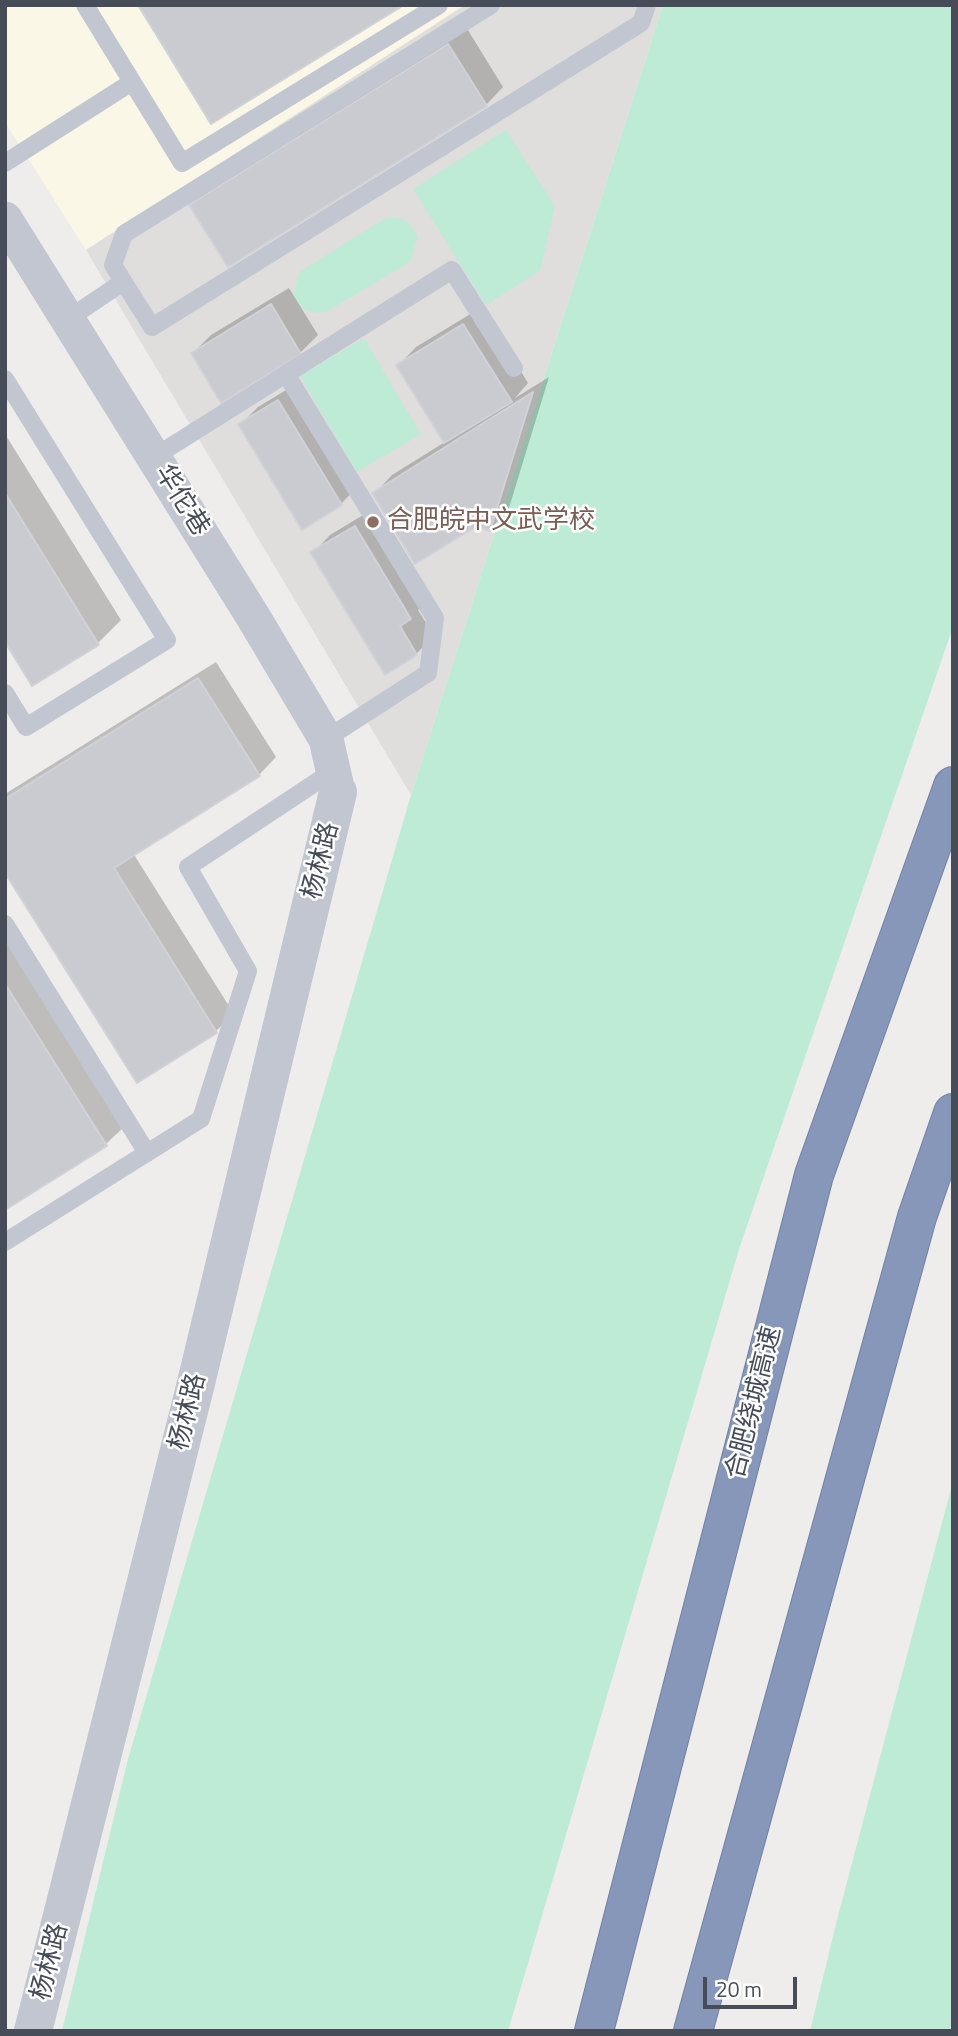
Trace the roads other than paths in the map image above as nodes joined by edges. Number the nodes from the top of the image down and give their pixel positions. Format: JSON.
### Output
{"nodes":[{"id":1,"x":85,"y":5,"type":"edge"},
{"id":2,"x":439,"y":5,"type":"edge"},
{"id":3,"x":491,"y":5,"type":"edge"},
{"id":4,"x":647,"y":5,"type":"edge"},
{"id":5,"x":132,"y":82,"type":"junction"},
{"id":6,"x":5,"y":163,"type":"edge"},
{"id":7,"x":5,"y":219,"type":"edge"},
{"id":8,"x":123,"y":282,"type":"junction"},
{"id":9,"x":68,"y":319,"type":"junction"},
{"id":10,"x":514,"y":368,"type":"dead end"},
{"id":11,"x":286,"y":374,"type":"junction"},
{"id":12,"x":5,"y":379,"type":"edge"},
{"id":13,"x":154,"y":457,"type":"junction"},
{"id":14,"x":5,"y":693,"type":"edge"},
{"id":15,"x":333,"y":768,"type":"junction"},
{"id":16,"x":953,"y":786,"type":"edge"},
{"id":17,"x":5,"y":924,"type":"edge"},
{"id":18,"x":953,"y":1113,"type":"edge"},
{"id":19,"x":148,"y":1153,"type":"junction"},
{"id":20,"x":5,"y":1242,"type":"edge"},
{"id":21,"x":33,"y":2031,"type":"edge"},
{"id":22,"x":594,"y":2031,"type":"edge"},
{"id":23,"x":693,"y":2031,"type":"edge"}],
"edges":[{"from":1,"to":5,"type":"lane"},
{"from":2,"to":5,"type":"lane"},
{"from":3,"to":8,"type":"lane"},
{"from":4,"to":8,"type":"lane"},
{"from":5,"to":6,"type":"lane"},
{"from":7,"to":9,"type":"street","name":"华佗巷"},
{"from":8,"to":9,"type":"lane"},
{"from":9,"to":13,"type":"street","name":"华佗巷"},
{"from":10,"to":11,"type":"lane"},
{"from":11,"to":13,"type":"lane"},
{"from":11,"to":15,"type":"lane"},
{"from":12,"to":14,"type":"lane"},
{"from":13,"to":15,"type":"street","name":"华佗巷"},
{"from":15,"to":19,"type":"lane"},
{"from":15,"to":21,"type":"street","name":"杨林路"},
{"from":16,"to":22,"type":"highway","name":"合肥绕城高速"},
{"from":17,"to":19,"type":"lane"},
{"from":18,"to":23,"type":"highway"},
{"from":19,"to":20,"type":"lane"}]}
